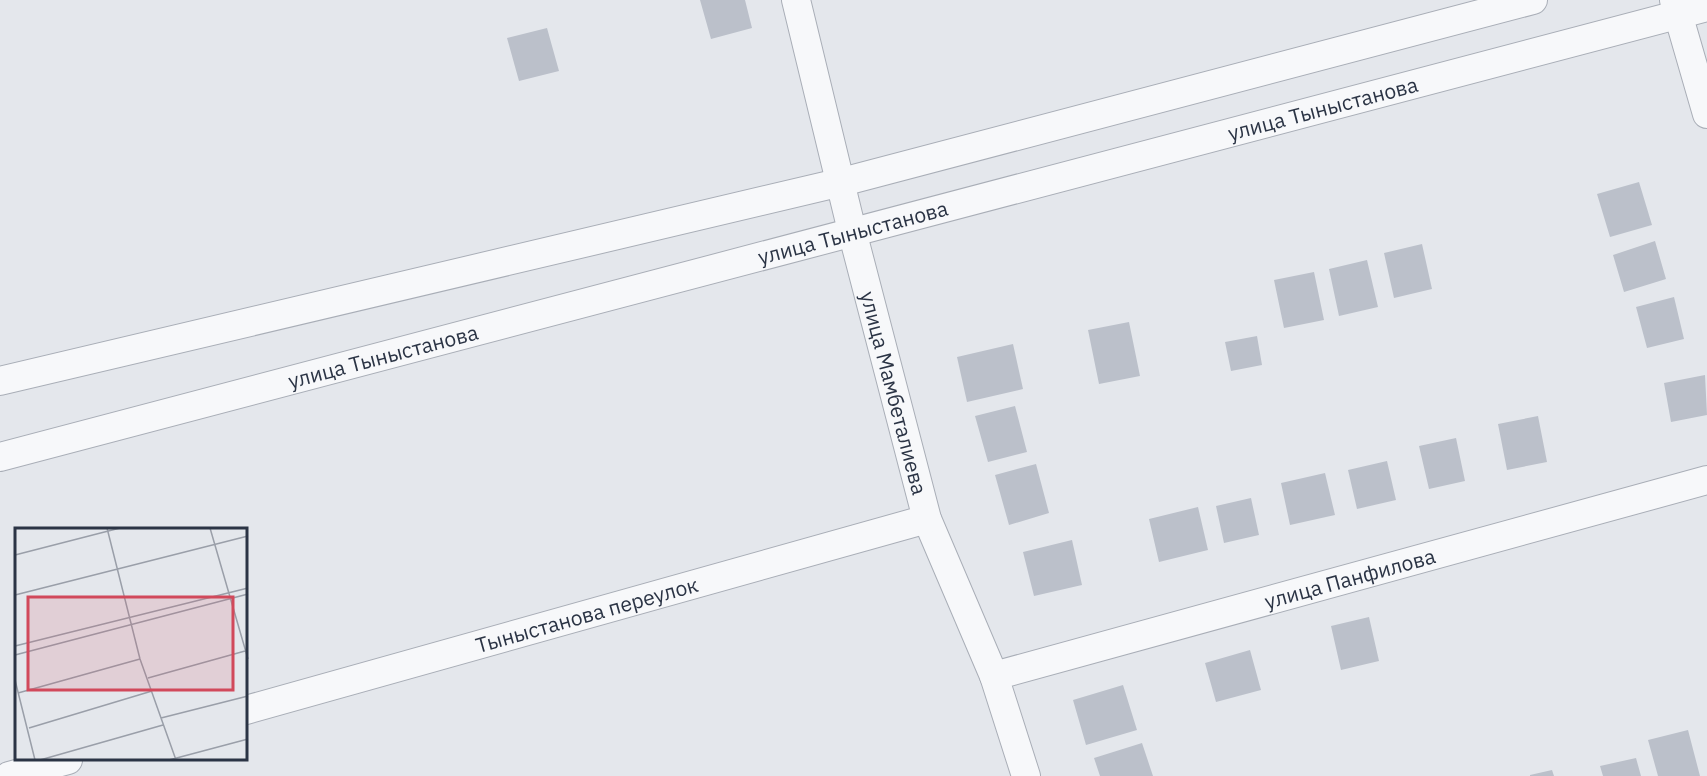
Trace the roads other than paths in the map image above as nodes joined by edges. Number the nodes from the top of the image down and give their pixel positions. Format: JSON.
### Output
{"nodes":[{"id":1,"x":796,"y":0,"type":"edge"},
{"id":2,"x":1533,"y":0,"type":"edge"},
{"id":3,"x":1676,"y":7,"type":"edge"},
{"id":4,"x":1707,"y":7,"type":"edge"},
{"id":5,"x":1707,"y":114,"type":"edge"},
{"id":6,"x":842,"y":182,"type":"junction"},
{"id":7,"x":852,"y":231,"type":"junction"},
{"id":8,"x":0,"y":381,"type":"edge"},
{"id":9,"x":0,"y":457,"type":"edge"},
{"id":10,"x":1707,"y":480,"type":"edge"},
{"id":11,"x":927,"y":519,"type":"junction"},
{"id":12,"x":994,"y":676,"type":"junction"},
{"id":13,"x":248,"y":709,"type":"edge"},
{"id":14,"x":61,"y":761,"type":"edge"},
{"id":15,"x":9,"y":776,"type":"edge"},
{"id":16,"x":1026,"y":776,"type":"edge"}],
"edges":[{"from":1,"to":6,"type":"street","name":"улица Мамбеталиева"},
{"from":2,"to":6,"type":"street"},
{"from":3,"to":4,"type":"street","name":"улица Тыныстанова"},
{"from":3,"to":5,"type":"street"},
{"from":3,"to":7,"type":"street","name":"улица Тыныстанова"},
{"from":6,"to":7,"type":"street","name":"улица Мамбеталиева"},
{"from":6,"to":8,"type":"street"},
{"from":7,"to":9,"type":"street","name":"улица Тыныстанова"},
{"from":7,"to":11,"type":"street","name":"улица Мамбеталиева"},
{"from":10,"to":12,"type":"street","name":"улица Панфилова"},
{"from":11,"to":12,"type":"street","name":"улица Мамбеталиева"},
{"from":11,"to":13,"type":"street","name":"Тыныстанова переулок"},
{"from":12,"to":16,"type":"street","name":"улица Мамбеталиева"},
{"from":14,"to":15,"type":"street"}]}
